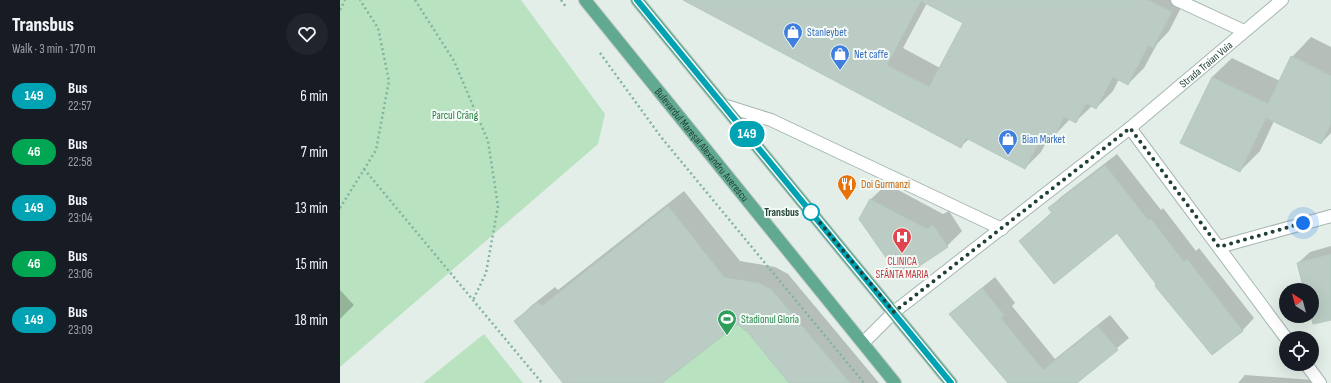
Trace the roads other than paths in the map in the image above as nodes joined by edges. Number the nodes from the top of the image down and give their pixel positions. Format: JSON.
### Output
{"nodes":[{"id":1,"x":585,"y":0,"type":"edge"},
{"id":2,"x":637,"y":0,"type":"edge"},
{"id":3,"x":1177,"y":0,"type":"edge"},
{"id":4,"x":1282,"y":0,"type":"edge"},
{"id":5,"x":1244,"y":32,"type":"junction"},
{"id":6,"x":723,"y":105,"type":"junction"},
{"id":7,"x":1130,"y":128,"type":"junction"},
{"id":8,"x":1331,"y":216,"type":"edge"},
{"id":9,"x":1002,"y":229,"type":"junction"},
{"id":10,"x":1219,"y":247,"type":"junction"},
{"id":11,"x":894,"y":312,"type":"junction"},
{"id":12,"x":1281,"y":331,"type":"edge"},
{"id":13,"x":863,"y":343,"type":"junction"},
{"id":14,"x":1311,"y":371,"type":"edge"},
{"id":15,"x":895,"y":383,"type":"edge"},
{"id":16,"x":951,"y":383,"type":"edge"},
{"id":17,"x":1320,"y":383,"type":"edge"}],
"edges":[{"from":1,"to":13,"type":"main road","name":"Bulevardul Mareșal Alexandru Averescu"},
{"from":2,"to":6,"type":"main road"},
{"from":3,"to":5,"type":"street"},
{"from":4,"to":5,"type":"street","name":"Strada Traian Vuia"},
{"from":5,"to":7,"type":"street","name":"Strada Traian Vuia"},
{"from":6,"to":9,"type":"street"},
{"from":6,"to":11,"type":"main road"},
{"from":7,"to":9,"type":"street","name":"Strada Traian Vuia"},
{"from":7,"to":10,"type":"street"},
{"from":8,"to":10,"type":"street"},
{"from":9,"to":11,"type":"street","name":"Strada Traian Vuia"},
{"from":10,"to":12,"type":"street"},
{"from":11,"to":13,"type":"street","name":"Strada Traian Vuia"},
{"from":11,"to":16,"type":"main road"},
{"from":13,"to":15,"type":"main road","name":"Bulevardul Mareșal Alexandru Averescu"},
{"from":14,"to":17,"type":"street"}]}
